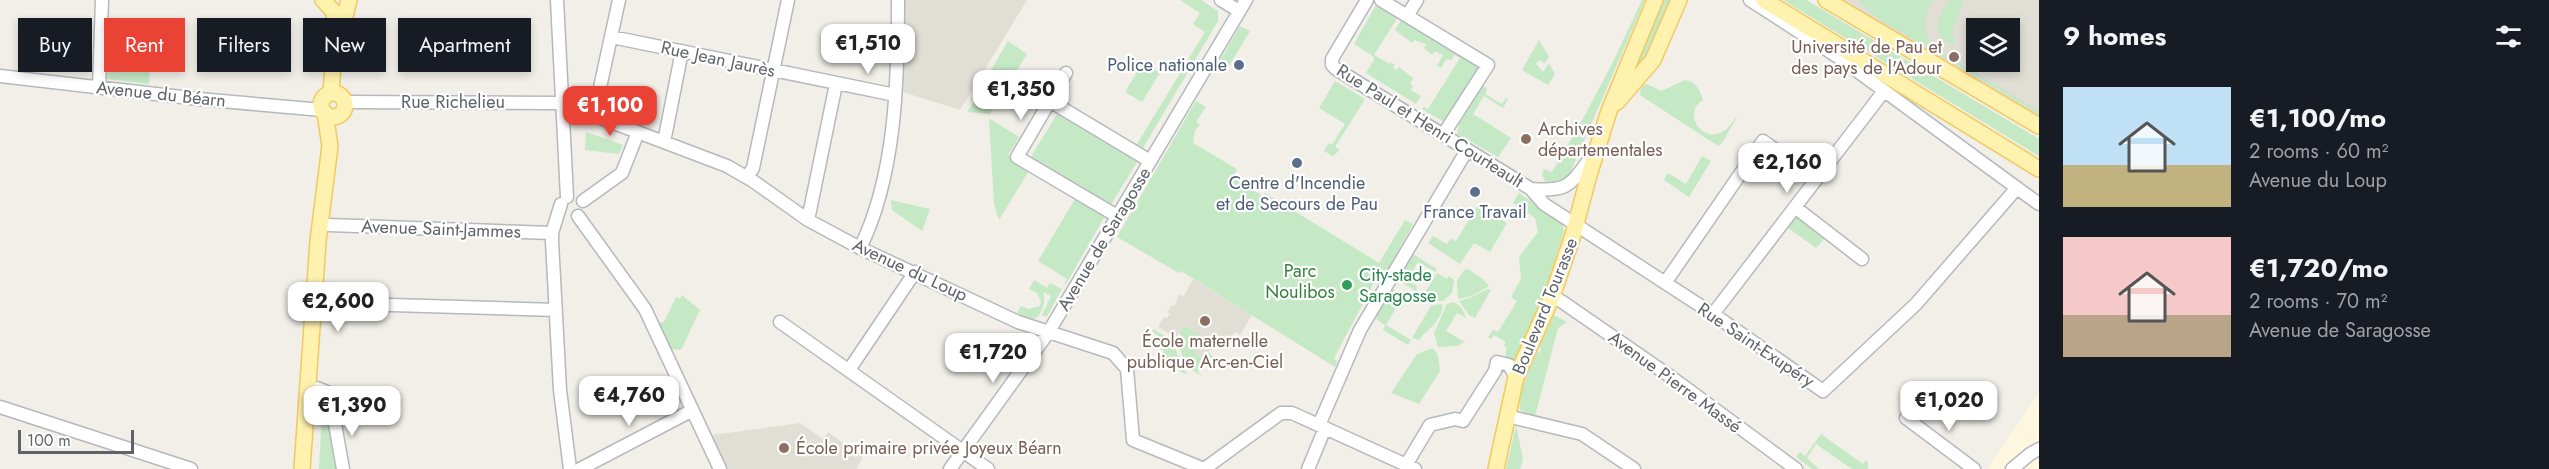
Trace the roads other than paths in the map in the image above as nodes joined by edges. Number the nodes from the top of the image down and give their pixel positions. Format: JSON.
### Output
{"nodes":[{"id":1,"x":102,"y":0,"type":"edge"},
{"id":2,"x":557,"y":0,"type":"edge"},
{"id":3,"x":619,"y":0,"type":"edge"},
{"id":4,"x":788,"y":0,"type":"edge"},
{"id":5,"x":898,"y":0,"type":"edge"},
{"id":6,"x":1221,"y":0,"type":"edge"},
{"id":7,"x":1367,"y":0,"type":"edge"},
{"id":8,"x":1381,"y":0,"type":"edge"},
{"id":9,"x":1417,"y":0,"type":"edge"},
{"id":10,"x":1655,"y":0,"type":"edge"},
{"id":11,"x":1679,"y":0,"type":"edge"},
{"id":12,"x":1750,"y":0,"type":"edge"},
{"id":13,"x":1764,"y":0,"type":"edge"},
{"id":14,"x":1826,"y":0,"type":"edge"},
{"id":15,"x":335,"y":4,"type":"edge"},
{"id":16,"x":1242,"y":6,"type":"edge"},
{"id":17,"x":1407,"y":16,"type":"junction"},
{"id":18,"x":612,"y":37,"type":"junction"},
{"id":19,"x":682,"y":51,"type":"junction"},
{"id":20,"x":773,"y":70,"type":"junction"},
{"id":21,"x":1066,"y":73,"type":"dead end"},
{"id":22,"x":0,"y":76,"type":"edge"},
{"id":23,"x":836,"y":84,"type":"junction"},
{"id":24,"x":99,"y":87,"type":"junction"},
{"id":25,"x":1884,"y":90,"type":"junction"},
{"id":26,"x":895,"y":95,"type":"junction"},
{"id":27,"x":1050,"y":101,"type":"junction"},
{"id":28,"x":561,"y":103,"type":"junction"},
{"id":29,"x":333,"y":105,"type":"junction"},
{"id":30,"x":1609,"y":111,"type":"junction"},
{"id":31,"x":594,"y":115,"type":"junction"},
{"id":32,"x":2039,"y":126,"type":"edge"},
{"id":33,"x":638,"y":132,"type":"junction"},
{"id":34,"x":1443,"y":135,"type":"junction"},
{"id":35,"x":663,"y":142,"type":"junction"},
{"id":36,"x":1467,"y":150,"type":"junction"},
{"id":37,"x":1596,"y":152,"type":"junction"},
{"id":38,"x":1150,"y":161,"type":"junction"},
{"id":39,"x":2039,"y":169,"type":"edge"},
{"id":40,"x":747,"y":177,"type":"junction"},
{"id":41,"x":1816,"y":179,"type":"junction"},
{"id":42,"x":1568,"y":186,"type":"junction"},
{"id":43,"x":1531,"y":189,"type":"junction"},
{"id":44,"x":2016,"y":189,"type":"junction"},
{"id":45,"x":1583,"y":196,"type":"junction"},
{"id":46,"x":564,"y":200,"type":"junction"},
{"id":47,"x":583,"y":201,"type":"junction"},
{"id":48,"x":2039,"y":204,"type":"edge"},
{"id":49,"x":1796,"y":208,"type":"junction"},
{"id":50,"x":1117,"y":216,"type":"junction"},
{"id":51,"x":574,"y":217,"type":"junction"},
{"id":52,"x":808,"y":220,"type":"junction"},
{"id":53,"x":329,"y":225,"type":"junction"},
{"id":54,"x":1576,"y":225,"type":"junction"},
{"id":55,"x":552,"y":233,"type":"junction"},
{"id":56,"x":860,"y":248,"type":"junction"},
{"id":57,"x":1862,"y":260,"type":"dead end"},
{"id":58,"x":915,"y":272,"type":"junction"},
{"id":59,"x":1665,"y":283,"type":"junction"},
{"id":60,"x":1552,"y":297,"type":"junction"},
{"id":61,"x":319,"y":300,"type":"junction"},
{"id":62,"x":556,"y":310,"type":"junction"},
{"id":63,"x":1713,"y":314,"type":"junction"},
{"id":64,"x":780,"y":322,"type":"dead end"},
{"id":65,"x":1048,"y":333,"type":"junction"},
{"id":66,"x":849,"y":370,"type":"junction"},
{"id":67,"x":1516,"y":377,"type":"junction"},
{"id":68,"x":317,"y":388,"type":"junction"},
{"id":69,"x":0,"y":407,"type":"edge"},
{"id":70,"x":692,"y":411,"type":"junction"},
{"id":71,"x":1508,"y":416,"type":"junction"},
{"id":72,"x":1906,"y":418,"type":"dead end"},
{"id":73,"x":1322,"y":426,"type":"junction"},
{"id":74,"x":2039,"y":449,"type":"edge"},
{"id":75,"x":962,"y":452,"type":"junction"},
{"id":76,"x":1410,"y":467,"type":"edge"},
{"id":77,"x":185,"y":468,"type":"edge"},
{"id":78,"x":302,"y":469,"type":"edge"},
{"id":79,"x":311,"y":469,"type":"edge"},
{"id":80,"x":343,"y":469,"type":"edge"},
{"id":81,"x":570,"y":469,"type":"edge"},
{"id":82,"x":580,"y":469,"type":"edge"},
{"id":83,"x":720,"y":469,"type":"edge"},
{"id":84,"x":950,"y":469,"type":"edge"},
{"id":85,"x":988,"y":469,"type":"edge"},
{"id":86,"x":1204,"y":469,"type":"edge"},
{"id":87,"x":1308,"y":469,"type":"edge"},
{"id":88,"x":1496,"y":469,"type":"edge"},
{"id":89,"x":1634,"y":469,"type":"edge"},
{"id":90,"x":1796,"y":469,"type":"edge"},
{"id":91,"x":1974,"y":469,"type":"edge"},
{"id":92,"x":2012,"y":469,"type":"edge"}],
"edges":[{"from":1,"to":24,"type":"street"},
{"from":2,"to":28,"type":"street"},
{"from":3,"to":18,"type":"street"},
{"from":4,"to":20,"type":"street"},
{"from":5,"to":26,"type":"street"},
{"from":6,"to":16,"type":"street"},
{"from":7,"to":34,"type":"street","name":"Rue Paul et Henri Courteault"},
{"from":8,"to":17,"type":"street"},
{"from":9,"to":17,"type":"street"},
{"from":10,"to":30,"type":"main road","name":"Boulevard Tourasse"},
{"from":11,"to":30,"type":"main road","name":"Boulevard Tourasse"},
{"from":12,"to":25,"type":"street"},
{"from":13,"to":39,"type":"main road"},
{"from":14,"to":32,"type":"main road"},
{"from":15,"to":29,"type":"main road"},
{"from":16,"to":38,"type":"street","name":"Avenue de Saragosse"},
{"from":17,"to":34,"type":"street"},
{"from":18,"to":19,"type":"street","name":"Rue Jean Jaurès"},
{"from":18,"to":31,"type":"street"},
{"from":19,"to":20,"type":"street","name":"Rue Jean Jaurès"},
{"from":19,"to":35,"type":"street"},
{"from":20,"to":23,"type":"street","name":"Rue Jean Jaurès"},
{"from":20,"to":40,"type":"street"},
{"from":21,"to":27,"type":"street"},
{"from":22,"to":24,"type":"street","name":"Avenue du Béarn"},
{"from":23,"to":26,"type":"street","name":"Rue Jean Jaurès"},
{"from":23,"to":52,"type":"street"},
{"from":24,"to":29,"type":"street","name":"Avenue du Béarn"},
{"from":25,"to":41,"type":"street"},
{"from":25,"to":44,"type":"street"},
{"from":26,"to":56,"type":"street"},
{"from":27,"to":38,"type":"street"},
{"from":27,"to":50,"type":"street"},
{"from":28,"to":29,"type":"street","name":"Rue Richelieu"},
{"from":28,"to":31,"type":"street","name":"Avenue du Loup"},
{"from":28,"to":46,"type":"street"},
{"from":29,"to":53,"type":"main road"},
{"from":29,"to":61,"type":"main road"},
{"from":30,"to":37,"type":"main road","name":"Boulevard Tourasse"},
{"from":31,"to":33,"type":"street","name":"Avenue du Loup"},
{"from":33,"to":35,"type":"street","name":"Avenue du Loup"},
{"from":33,"to":47,"type":"street"},
{"from":34,"to":36,"type":"street","name":"Rue Paul et Henri Courteault"},
{"from":35,"to":40,"type":"street","name":"Avenue du Loup"},
{"from":36,"to":43,"type":"street","name":"Rue Paul et Henri Courteault"},
{"from":36,"to":73,"type":"street"},
{"from":37,"to":42,"type":"street"},
{"from":37,"to":45,"type":"main road","name":"Boulevard Tourasse"},
{"from":38,"to":50,"type":"street","name":"Avenue de Saragosse"},
{"from":40,"to":52,"type":"street","name":"Avenue du Loup"},
{"from":41,"to":49,"type":"street"},
{"from":41,"to":59,"type":"street"},
{"from":42,"to":43,"type":"street","name":"Rue Paul et Henri Courteault"},
{"from":42,"to":45,"type":"street"},
{"from":43,"to":54,"type":"street","name":"Rue Paul et Henri Courteault"},
{"from":44,"to":48,"type":"street"},
{"from":44,"to":63,"type":"street","name":"Rue Saint-Exupéry"},
{"from":45,"to":54,"type":"main road","name":"Boulevard Tourasse"},
{"from":46,"to":47,"type":"street"},
{"from":46,"to":51,"type":"street"},
{"from":46,"to":55,"type":"street"},
{"from":47,"to":51,"type":"street"},
{"from":49,"to":57,"type":"street"},
{"from":49,"to":63,"type":"street"},
{"from":50,"to":65,"type":"street","name":"Avenue de Saragosse"},
{"from":51,"to":55,"type":"street"},
{"from":51,"to":70,"type":"street"},
{"from":52,"to":56,"type":"street","name":"Avenue du Loup"},
{"from":53,"to":55,"type":"street","name":"Avenue Saint-Jammes"},
{"from":53,"to":61,"type":"main road"},
{"from":54,"to":59,"type":"street","name":"Rue Saint-Exupéry"},
{"from":54,"to":60,"type":"main road","name":"Boulevard Tourasse"},
{"from":55,"to":62,"type":"street"},
{"from":56,"to":58,"type":"street","name":"Avenue du Loup"},
{"from":58,"to":65,"type":"street","name":"Avenue du Loup"},
{"from":58,"to":66,"type":"street"},
{"from":59,"to":63,"type":"street","name":"Rue Saint-Exupéry"},
{"from":60,"to":67,"type":"main road","name":"Boulevard Tourasse"},
{"from":60,"to":90,"type":"street","name":"Avenue Pierre Massé"},
{"from":61,"to":62,"type":"street"},
{"from":61,"to":68,"type":"main road"},
{"from":61,"to":78,"type":"main road"},
{"from":62,"to":81,"type":"street"},
{"from":64,"to":66,"type":"street"},
{"from":65,"to":75,"type":"street","name":"Avenue de Saragosse"},
{"from":65,"to":86,"type":"street","name":"Avenue du Loup"},
{"from":66,"to":75,"type":"street"},
{"from":67,"to":71,"type":"main road","name":"Boulevard Tourasse"},
{"from":67,"to":76,"type":"street"},
{"from":68,"to":79,"type":"main road"},
{"from":68,"to":80,"type":"street"},
{"from":69,"to":77,"type":"street"},
{"from":70,"to":82,"type":"street"},
{"from":70,"to":83,"type":"street"},
{"from":71,"to":88,"type":"main road","name":"Boulevard Tourasse"},
{"from":71,"to":89,"type":"street"},
{"from":72,"to":91,"type":"street"},
{"from":73,"to":76,"type":"street","name":"Avenue du Loup"},
{"from":73,"to":86,"type":"street","name":"Avenue du Loup"},
{"from":73,"to":87,"type":"street"},
{"from":74,"to":92,"type":"street"},
{"from":75,"to":84,"type":"street","name":"Avenue de Saragosse"},
{"from":75,"to":85,"type":"street"}]}
